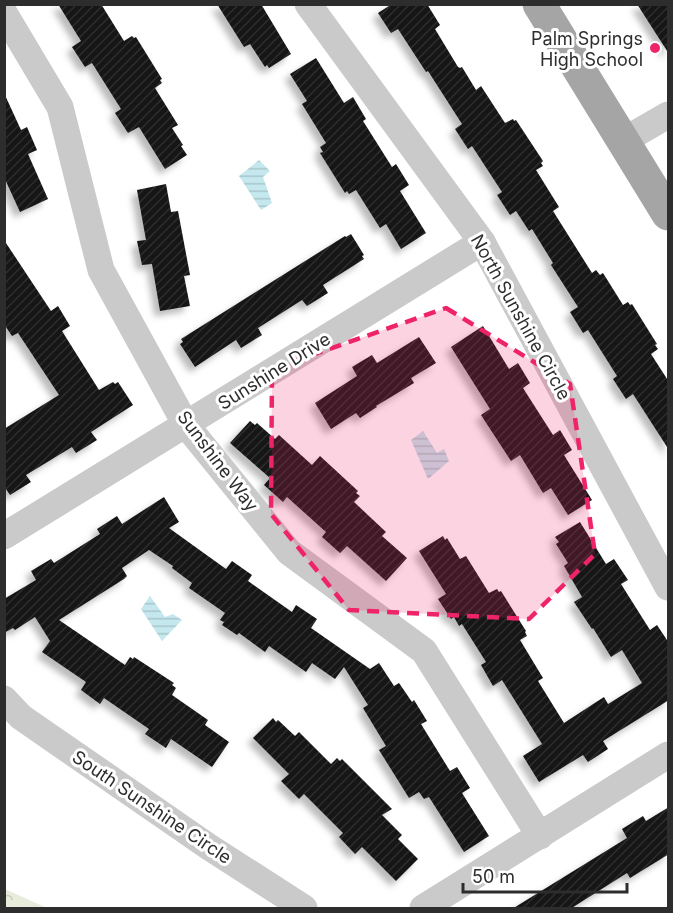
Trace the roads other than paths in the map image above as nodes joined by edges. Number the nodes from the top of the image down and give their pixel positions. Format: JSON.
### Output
{"nodes":[{"id":1,"x":308,"y":4,"type":"edge"},
{"id":2,"x":539,"y":4,"type":"edge"},
{"id":3,"x":4,"y":13,"type":"edge"},
{"id":4,"x":669,"y":115,"type":"edge"},
{"id":5,"x":623,"y":141,"type":"junction"},
{"id":6,"x":669,"y":214,"type":"edge"},
{"id":7,"x":482,"y":243,"type":"junction"},
{"id":8,"x":186,"y":425,"type":"junction"},
{"id":9,"x":4,"y":536,"type":"edge"},
{"id":10,"x":669,"y":587,"type":"edge"},
{"id":11,"x":4,"y":699,"type":"edge"},
{"id":12,"x":669,"y":755,"type":"edge"},
{"id":13,"x":540,"y":836,"type":"junction"},
{"id":14,"x":304,"y":909,"type":"edge"},
{"id":15,"x":423,"y":909,"type":"edge"}],
"edges":[{"from":1,"to":7,"type":"street","name":"North Sunshine Circle"},
{"from":2,"to":5,"type":"main road"},
{"from":3,"to":8,"type":"street","name":"Sunshine Way"},
{"from":4,"to":5,"type":"street"},
{"from":5,"to":6,"type":"main road"},
{"from":7,"to":8,"type":"street","name":"Sunshine Drive"},
{"from":7,"to":10,"type":"street","name":"North Sunshine Circle"},
{"from":8,"to":9,"type":"street","name":"Sunshine Drive"},
{"from":8,"to":13,"type":"street","name":"Sunshine Way"},
{"from":11,"to":14,"type":"street","name":"South Sunshine Circle"},
{"from":12,"to":13,"type":"street"},
{"from":13,"to":15,"type":"street"}]}
